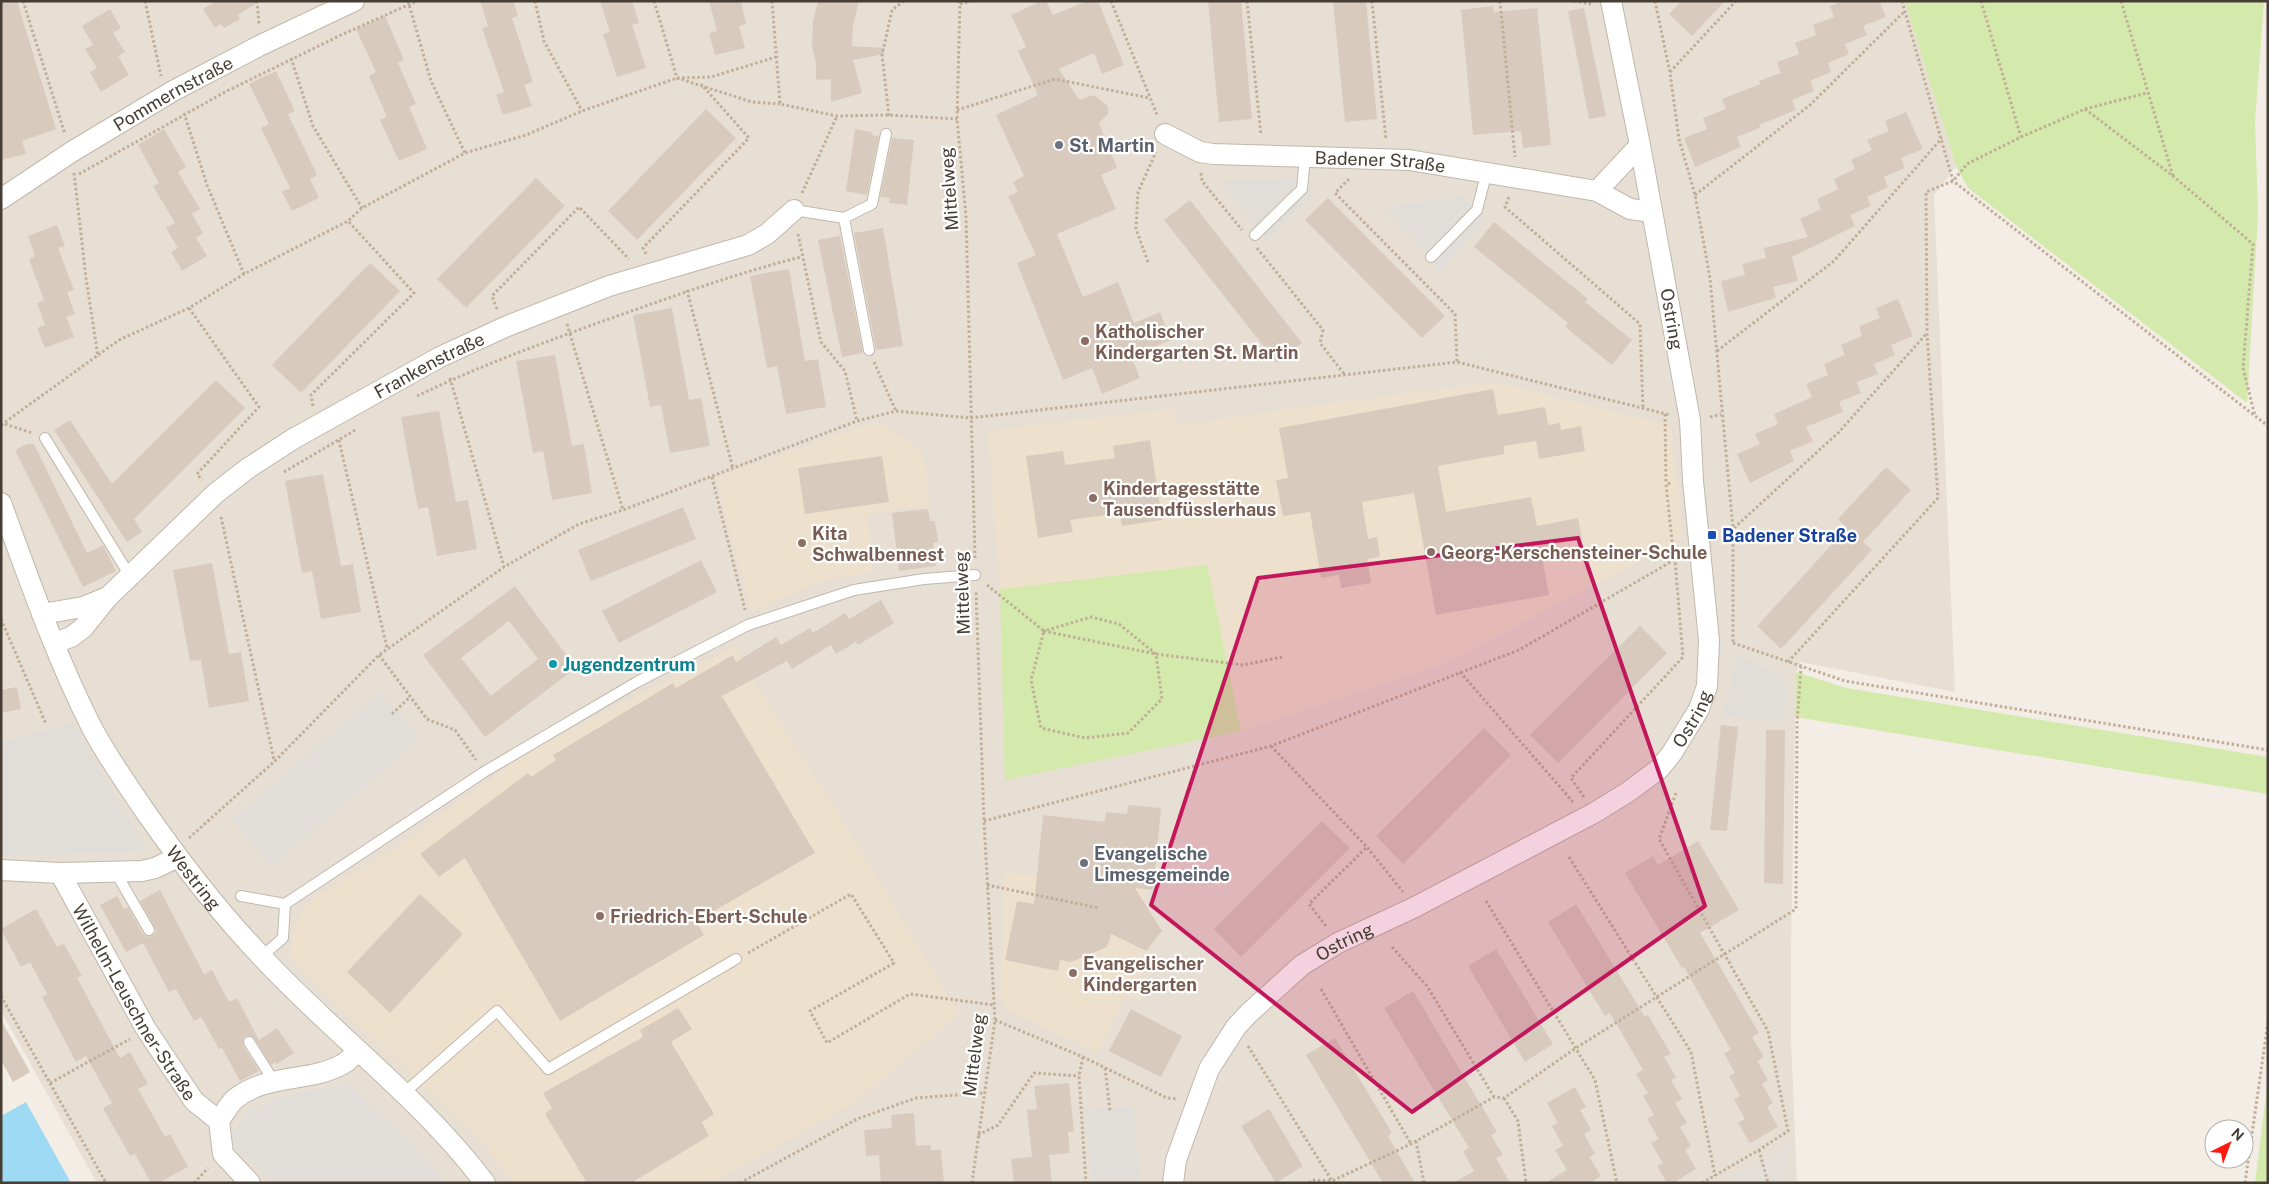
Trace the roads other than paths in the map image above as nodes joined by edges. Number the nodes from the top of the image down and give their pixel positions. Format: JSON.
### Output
{"nodes":[{"id":1,"x":354,"y":1,"type":"edge"},
{"id":2,"x":1610,"y":1,"type":"edge"},
{"id":3,"x":886,"y":134,"type":"road end"},
{"id":4,"x":1165,"y":134,"type":"road end"},
{"id":5,"x":1640,"y":145,"type":"junction"},
{"id":6,"x":1305,"y":157,"type":"junction"},
{"id":7,"x":1487,"y":171,"type":"junction"},
{"id":8,"x":1597,"y":190,"type":"junction"},
{"id":9,"x":1,"y":199,"type":"edge"},
{"id":10,"x":794,"y":210,"type":"joint"},
{"id":11,"x":1652,"y":212,"type":"junction"},
{"id":12,"x":844,"y":218,"type":"junction"},
{"id":13,"x":1256,"y":235,"type":"dead end"},
{"id":14,"x":1431,"y":257,"type":"dead end"},
{"id":15,"x":869,"y":350,"type":"road end"},
{"id":16,"x":45,"y":438,"type":"road end"},
{"id":17,"x":1,"y":503,"type":"edge"},
{"id":18,"x":975,"y":575,"type":"road end"},
{"id":19,"x":130,"y":576,"type":"junction"},
{"id":20,"x":108,"y":597,"type":"junction"},
{"id":21,"x":42,"y":614,"type":"junction"},
{"id":22,"x":54,"y":644,"type":"junction"},
{"id":23,"x":176,"y":854,"type":"junction"},
{"id":24,"x":1,"y":870,"type":"edge"},
{"id":25,"x":60,"y":873,"type":"junction"},
{"id":26,"x":116,"y":873,"type":"junction"},
{"id":27,"x":241,"y":896,"type":"dead end"},
{"id":28,"x":285,"y":904,"type":"junction"},
{"id":29,"x":149,"y":930,"type":"dead end"},
{"id":30,"x":261,"y":957,"type":"junction"},
{"id":31,"x":736,"y":959,"type":"road end"},
{"id":32,"x":249,"y":1042,"type":"dead end"},
{"id":33,"x":357,"y":1051,"type":"junction"},
{"id":34,"x":273,"y":1080,"type":"junction"},
{"id":35,"x":404,"y":1094,"type":"junction"},
{"id":36,"x":219,"y":1121,"type":"junction"},
{"id":37,"x":250,"y":1183,"type":"edge"},
{"id":38,"x":486,"y":1183,"type":"edge"},
{"id":39,"x":1172,"y":1183,"type":"edge"}],
"edges":[{"from":1,"to":9,"type":"street","name":"Pommernstraße"},
{"from":2,"to":5,"type":"street","name":"Ostring"},
{"from":3,"to":12,"type":"lane"},
{"from":4,"to":6,"type":"street","name":"Badener Straße"},
{"from":5,"to":8,"type":"street"},
{"from":5,"to":11,"type":"street","name":"Ostring"},
{"from":6,"to":7,"type":"street","name":"Badener Straße"},
{"from":6,"to":13,"type":"lane"},
{"from":7,"to":8,"type":"street","name":"Badener Straße"},
{"from":7,"to":14,"type":"lane"},
{"from":8,"to":11,"type":"street","name":"Badener Straße"},
{"from":10,"to":12,"type":"lane"},
{"from":10,"to":19,"type":"street","name":"Frankenstraße"},
{"from":11,"to":39,"type":"street","name":"Ostring"},
{"from":12,"to":15,"type":"lane"},
{"from":16,"to":19,"type":"lane"},
{"from":17,"to":21,"type":"street","name":"Westring"},
{"from":18,"to":28,"type":"lane"},
{"from":19,"to":20,"type":"street","name":"Frankenstraße"},
{"from":20,"to":21,"type":"street","name":"Frankenstraße"},
{"from":20,"to":22,"type":"street","name":"Frankenstraße"},
{"from":21,"to":22,"type":"street","name":"Westring"},
{"from":22,"to":23,"type":"street","name":"Westring"},
{"from":23,"to":26,"type":"street","name":"Wilhelm-Leuschner-Straße"},
{"from":23,"to":30,"type":"street","name":"Westring"},
{"from":24,"to":25,"type":"street","name":"Wilhelm-Leuschner-Straße"},
{"from":25,"to":26,"type":"street","name":"Wilhelm-Leuschner-Straße"},
{"from":25,"to":36,"type":"street","name":"Wilhelm-Leuschner-Straße"},
{"from":26,"to":29,"type":"lane"},
{"from":27,"to":28,"type":"lane"},
{"from":28,"to":30,"type":"lane"},
{"from":30,"to":33,"type":"street","name":"Westring"},
{"from":31,"to":35,"type":"lane"},
{"from":32,"to":34,"type":"lane"},
{"from":33,"to":34,"type":"street"},
{"from":33,"to":35,"type":"street","name":"Westring"},
{"from":34,"to":36,"type":"street"},
{"from":35,"to":38,"type":"street","name":"Westring"},
{"from":36,"to":37,"type":"street"}]}
